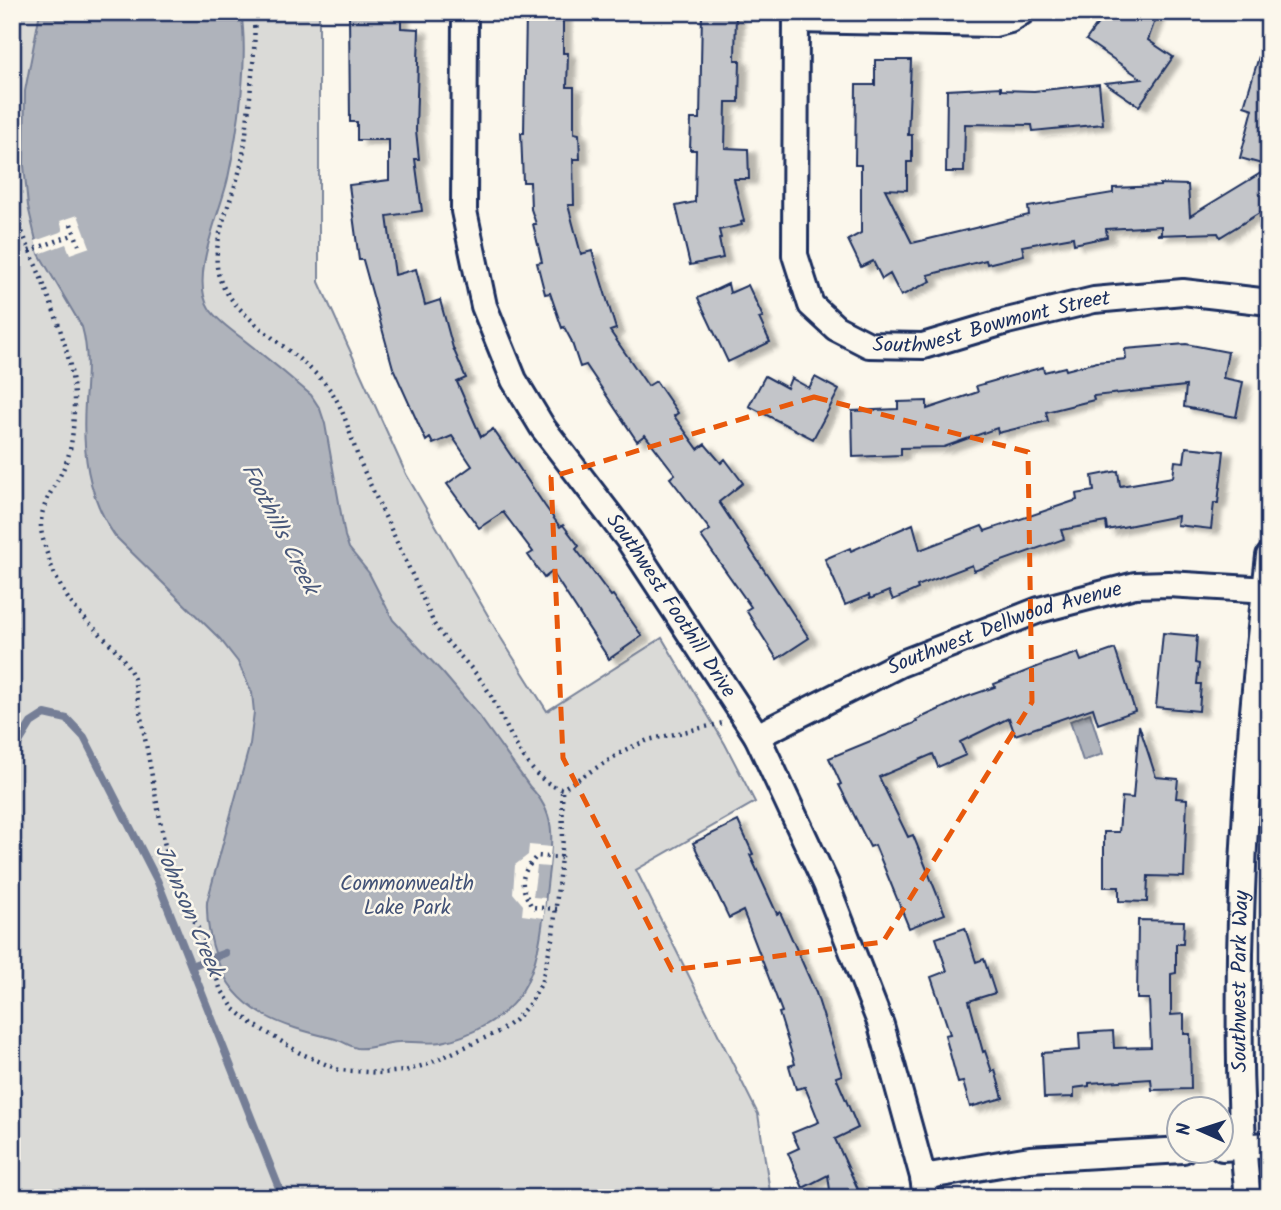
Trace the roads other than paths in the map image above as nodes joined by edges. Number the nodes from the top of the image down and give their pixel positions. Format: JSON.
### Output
{"nodes":[{"id":1,"x":465,"y":12,"type":"edge"},
{"id":2,"x":1022,"y":12,"type":"edge"},
{"id":3,"x":796,"y":16,"type":"edge"},
{"id":4,"x":1269,"y":302,"type":"edge"},
{"id":5,"x":1269,"y":556,"type":"edge"},
{"id":6,"x":1267,"y":590,"type":"edge"},
{"id":7,"x":757,"y":736,"type":"junction"},
{"id":8,"x":1245,"y":1147,"type":"edge"},
{"id":9,"x":1166,"y":1151,"type":"edge"},
{"id":10,"x":924,"y":1188,"type":"edge"},
{"id":11,"x":1248,"y":1198,"type":"edge"}],
"edges":[{"from":1,"to":7,"type":"street","name":"Southwest Foothill Drive"},
{"from":2,"to":3,"type":"street"},
{"from":3,"to":4,"type":"street","name":"Southwest Bowmont Street"},
{"from":5,"to":6,"type":"street","name":"Southwest Park Way"},
{"from":6,"to":7,"type":"street","name":"Southwest Dellwood Avenue"},
{"from":6,"to":8,"type":"street","name":"Southwest Park Way"},
{"from":7,"to":10,"type":"street","name":"Southwest Foothill Drive"},
{"from":8,"to":11,"type":"street","name":"Southwest Park Way"},
{"from":9,"to":10,"type":"street"}]}
